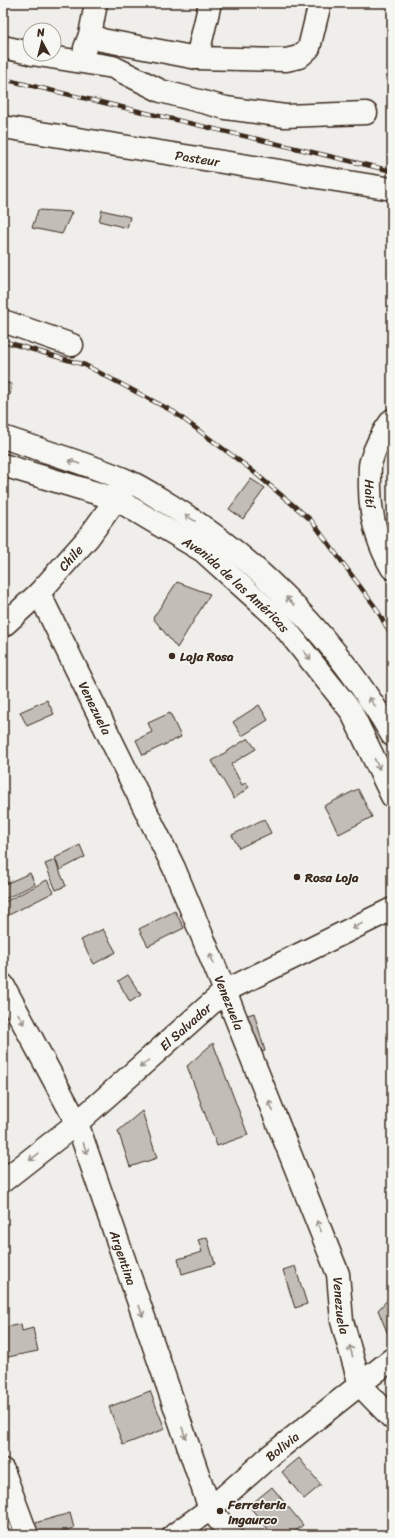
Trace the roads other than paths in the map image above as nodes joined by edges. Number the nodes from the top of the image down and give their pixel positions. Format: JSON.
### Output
{"nodes":[{"id":1,"x":96,"y":3,"type":"edge"},
{"id":2,"x":210,"y":3,"type":"edge"},
{"id":3,"x":320,"y":3,"type":"edge"},
{"id":4,"x":90,"y":35,"type":"junction"},
{"id":5,"x":3,"y":47,"type":"edge"},
{"id":6,"x":22,"y":52,"type":"edge"},
{"id":7,"x":62,"y":58,"type":"edge"},
{"id":8,"x":197,"y":58,"type":"junction"},
{"id":9,"x":80,"y":61,"type":"junction"},
{"id":10,"x":366,"y":112,"type":"dead end"},
{"id":11,"x":3,"y":127,"type":"edge"},
{"id":12,"x":392,"y":189,"type":"edge"},
{"id":13,"x":3,"y":321,"type":"edge"},
{"id":14,"x":72,"y":345,"type":"dead end"},
{"id":15,"x":392,"y":420,"type":"edge"},
{"id":16,"x":3,"y":437,"type":"edge"},
{"id":17,"x":3,"y":465,"type":"edge"},
{"id":18,"x":129,"y":481,"type":"junction"},
{"id":19,"x":116,"y":499,"type":"junction"},
{"id":20,"x":392,"y":568,"type":"edge"},
{"id":21,"x":39,"y":593,"type":"junction"},
{"id":22,"x":3,"y":626,"type":"edge"},
{"id":23,"x":392,"y":736,"type":"edge"},
{"id":24,"x":392,"y":796,"type":"edge"},
{"id":25,"x":392,"y":909,"type":"edge"},
{"id":26,"x":3,"y":985,"type":"edge"},
{"id":27,"x":225,"y":991,"type":"junction"},
{"id":28,"x":77,"y":1123,"type":"junction"},
{"id":29,"x":3,"y":1181,"type":"edge"},
{"id":30,"x":392,"y":1359,"type":"edge"},
{"id":31,"x":360,"y":1385,"type":"junction"},
{"id":32,"x":392,"y":1418,"type":"edge"},
{"id":33,"x":3,"y":1470,"type":"edge"},
{"id":34,"x":210,"y":1509,"type":"junction"},
{"id":35,"x":27,"y":1535,"type":"edge"},
{"id":36,"x":174,"y":1535,"type":"edge"},
{"id":37,"x":231,"y":1535,"type":"edge"}],
"edges":[{"from":1,"to":4,"type":"street"},
{"from":2,"to":8,"type":"street"},
{"from":3,"to":8,"type":"street"},
{"from":4,"to":8,"type":"street"},
{"from":4,"to":9,"type":"street"},
{"from":5,"to":6,"type":"street"},
{"from":7,"to":9,"type":"street"},
{"from":9,"to":10,"type":"street"},
{"from":11,"to":12,"type":"street","name":"Pasteur"},
{"from":13,"to":14,"type":"street"},
{"from":15,"to":20,"type":"street","name":"Haití"},
{"from":18,"to":16,"type":"street","name":"Avenida de las Américas","one_way":true},
{"from":17,"to":19,"type":"street","name":"Avenida de las Américas"},
{"from":18,"to":19,"type":"street","name":"Chile"},
{"from":23,"to":18,"type":"street","name":"Avenida de las Américas","one_way":true},
{"from":19,"to":21,"type":"street","name":"Chile"},
{"from":19,"to":24,"type":"street","name":"Avenida de las Américas","one_way":true},
{"from":21,"to":22,"type":"street","name":"Chile"},
{"from":27,"to":21,"type":"street","name":"Venezuela","one_way":true},
{"from":25,"to":27,"type":"street","name":"El Salvador","one_way":true},
{"from":26,"to":28,"type":"street","name":"Argentina","one_way":true},
{"from":27,"to":28,"type":"street","name":"El Salvador","one_way":true},
{"from":31,"to":27,"type":"street","name":"Venezuela","one_way":true},
{"from":28,"to":29,"type":"street","name":"El Salvador","one_way":true},
{"from":28,"to":34,"type":"street","name":"Argentina","one_way":true},
{"from":30,"to":31,"type":"street","name":"Bolivia"},
{"from":31,"to":32,"type":"street","name":"Venezuela"},
{"from":31,"to":34,"type":"street","name":"Bolivia"},
{"from":33,"to":35,"type":"street"},
{"from":34,"to":36,"type":"street","name":"Bolivia"},
{"from":34,"to":37,"type":"street","name":"Argentina"}]}
